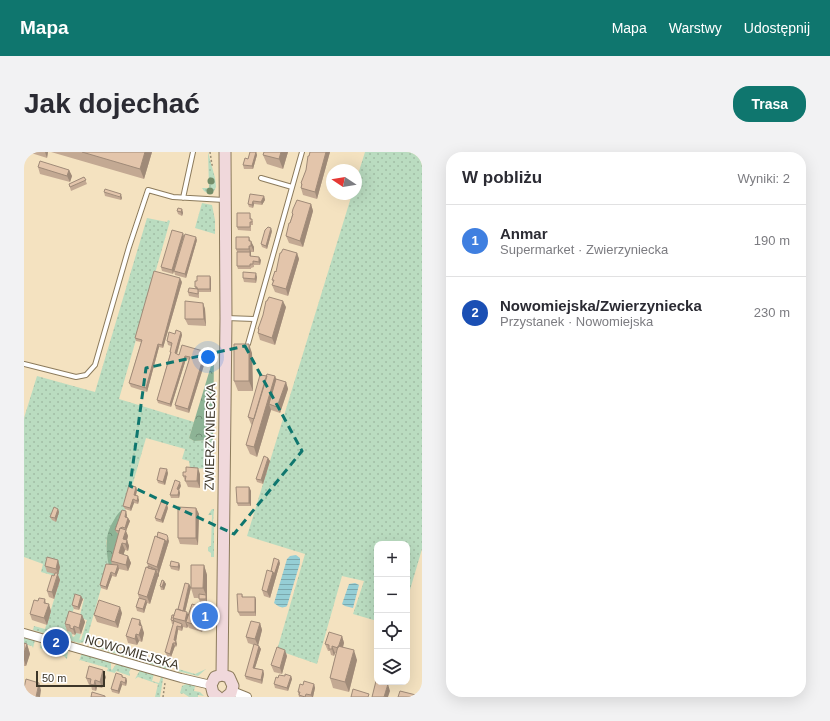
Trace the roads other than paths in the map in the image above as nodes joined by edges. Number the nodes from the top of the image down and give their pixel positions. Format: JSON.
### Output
{"nodes":[{"id":1,"x":193,"y":152,"type":"edge"},
{"id":2,"x":225,"y":152,"type":"edge"},
{"id":3,"x":302,"y":152,"type":"edge"},
{"id":4,"x":261,"y":178,"type":"dead end"},
{"id":5,"x":292,"y":187,"type":"junction"},
{"id":6,"x":183,"y":198,"type":"junction"},
{"id":7,"x":225,"y":200,"type":"junction"},
{"id":8,"x":226,"y":318,"type":"junction"},
{"id":9,"x":254,"y":319,"type":"junction"},
{"id":10,"x":248,"y":344,"type":"edge"},
{"id":11,"x":24,"y":364,"type":"edge"},
{"id":12,"x":24,"y":633,"type":"edge"},
{"id":13,"x":222,"y":675,"type":"junction"},
{"id":14,"x":211,"y":685,"type":"junction"},
{"id":15,"x":229,"y":694,"type":"edge"},
{"id":16,"x":218,"y":697,"type":"edge"},
{"id":17,"x":247,"y":697,"type":"edge"}],
"edges":[{"from":1,"to":6,"type":"lane"},
{"from":2,"to":7,"type":"street","name":"ZWIERZYNIECKA"},
{"from":3,"to":5,"type":"lane"},
{"from":4,"to":5,"type":"lane"},
{"from":5,"to":9,"type":"lane"},
{"from":6,"to":7,"type":"lane"},
{"from":6,"to":11,"type":"lane"},
{"from":7,"to":8,"type":"street","name":"ZWIERZYNIECKA"},
{"from":8,"to":9,"type":"lane"},
{"from":8,"to":13,"type":"street","name":"ZWIERZYNIECKA"},
{"from":9,"to":10,"type":"lane"},
{"from":12,"to":14,"type":"street","name":"NOWOMIEJSKA"},
{"from":13,"to":14,"type":"street"},
{"from":13,"to":15,"type":"street"},
{"from":14,"to":16,"type":"street"},
{"from":15,"to":17,"type":"street"}]}
